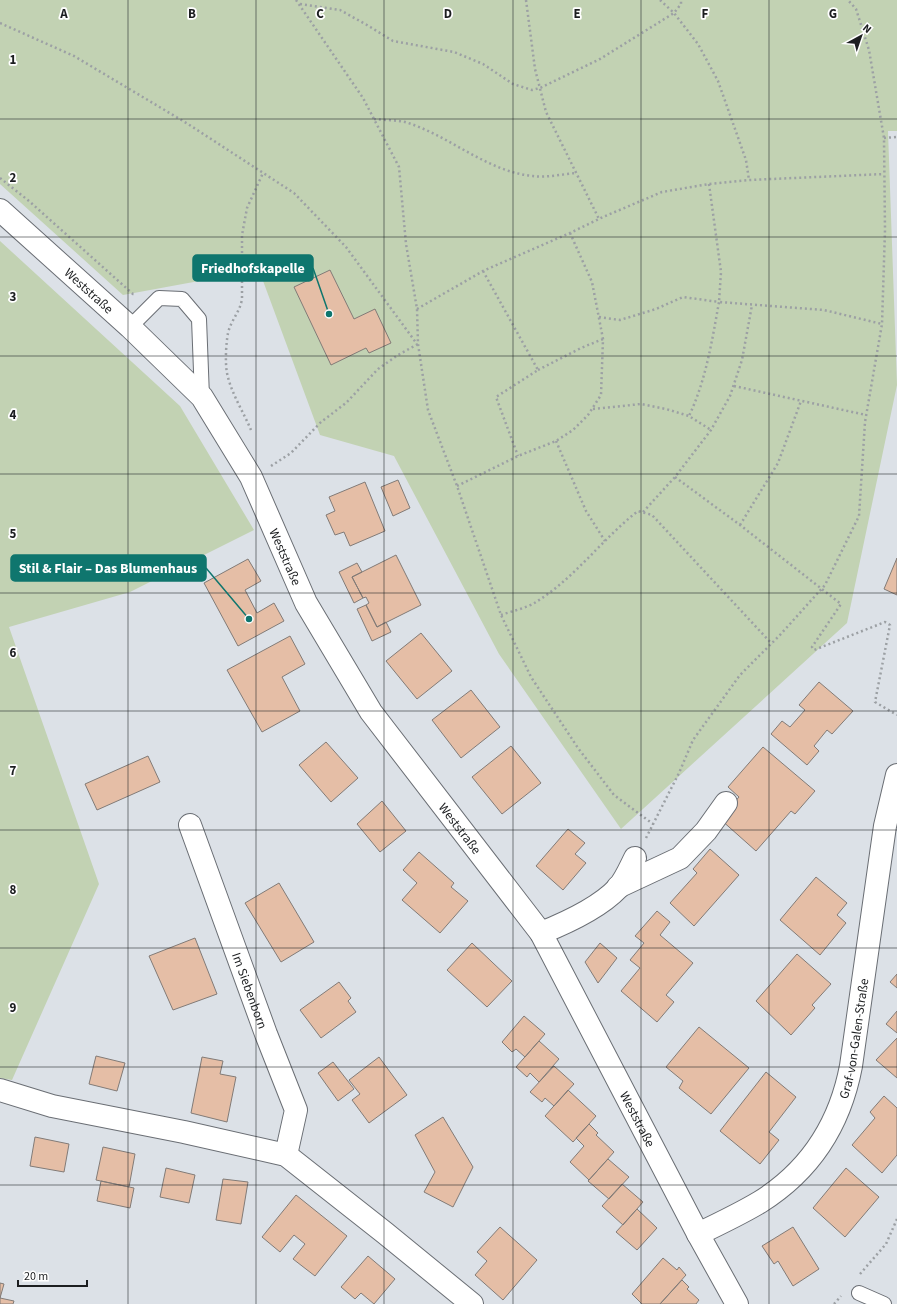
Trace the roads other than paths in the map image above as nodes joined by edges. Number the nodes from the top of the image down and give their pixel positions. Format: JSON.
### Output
{"nodes":[{"id":1,"x":0,"y":210,"type":"edge"},
{"id":2,"x":130,"y":326,"type":"junction"},
{"id":3,"x":202,"y":397,"type":"junction"},
{"id":4,"x":897,"y":775,"type":"edge"},
{"id":5,"x":726,"y":803,"type":"dead end"},
{"id":6,"x":190,"y":826,"type":"dead end"},
{"id":7,"x":635,"y":858,"type":"road end"},
{"id":8,"x":618,"y":887,"type":"junction"},
{"id":9,"x":541,"y":933,"type":"junction"},
{"id":10,"x":0,"y":1090,"type":"edge"},
{"id":11,"x":286,"y":1155,"type":"junction"},
{"id":12,"x":698,"y":1234,"type":"junction"},
{"id":13,"x":859,"y":1293,"type":"dead end"},
{"id":14,"x":472,"y":1304,"type":"edge"},
{"id":15,"x":737,"y":1304,"type":"edge"},
{"id":16,"x":884,"y":1304,"type":"edge"}],
"edges":[{"from":1,"to":2,"type":"street","name":"Weststraße"},
{"from":2,"to":3,"type":"street","name":"Weststraße"},
{"from":2,"to":3,"type":"lane"},
{"from":3,"to":9,"type":"street","name":"Weststraße"},
{"from":4,"to":12,"type":"street","name":"Graf-von-Galen-Straße"},
{"from":5,"to":8,"type":"street"},
{"from":6,"to":11,"type":"street","name":"Im Siebenborn"},
{"from":7,"to":8,"type":"street"},
{"from":8,"to":9,"type":"street"},
{"from":9,"to":12,"type":"street","name":"Weststraße"},
{"from":10,"to":11,"type":"street"},
{"from":11,"to":14,"type":"street"},
{"from":12,"to":15,"type":"street","name":"Weststraße"},
{"from":13,"to":16,"type":"lane"}]}
